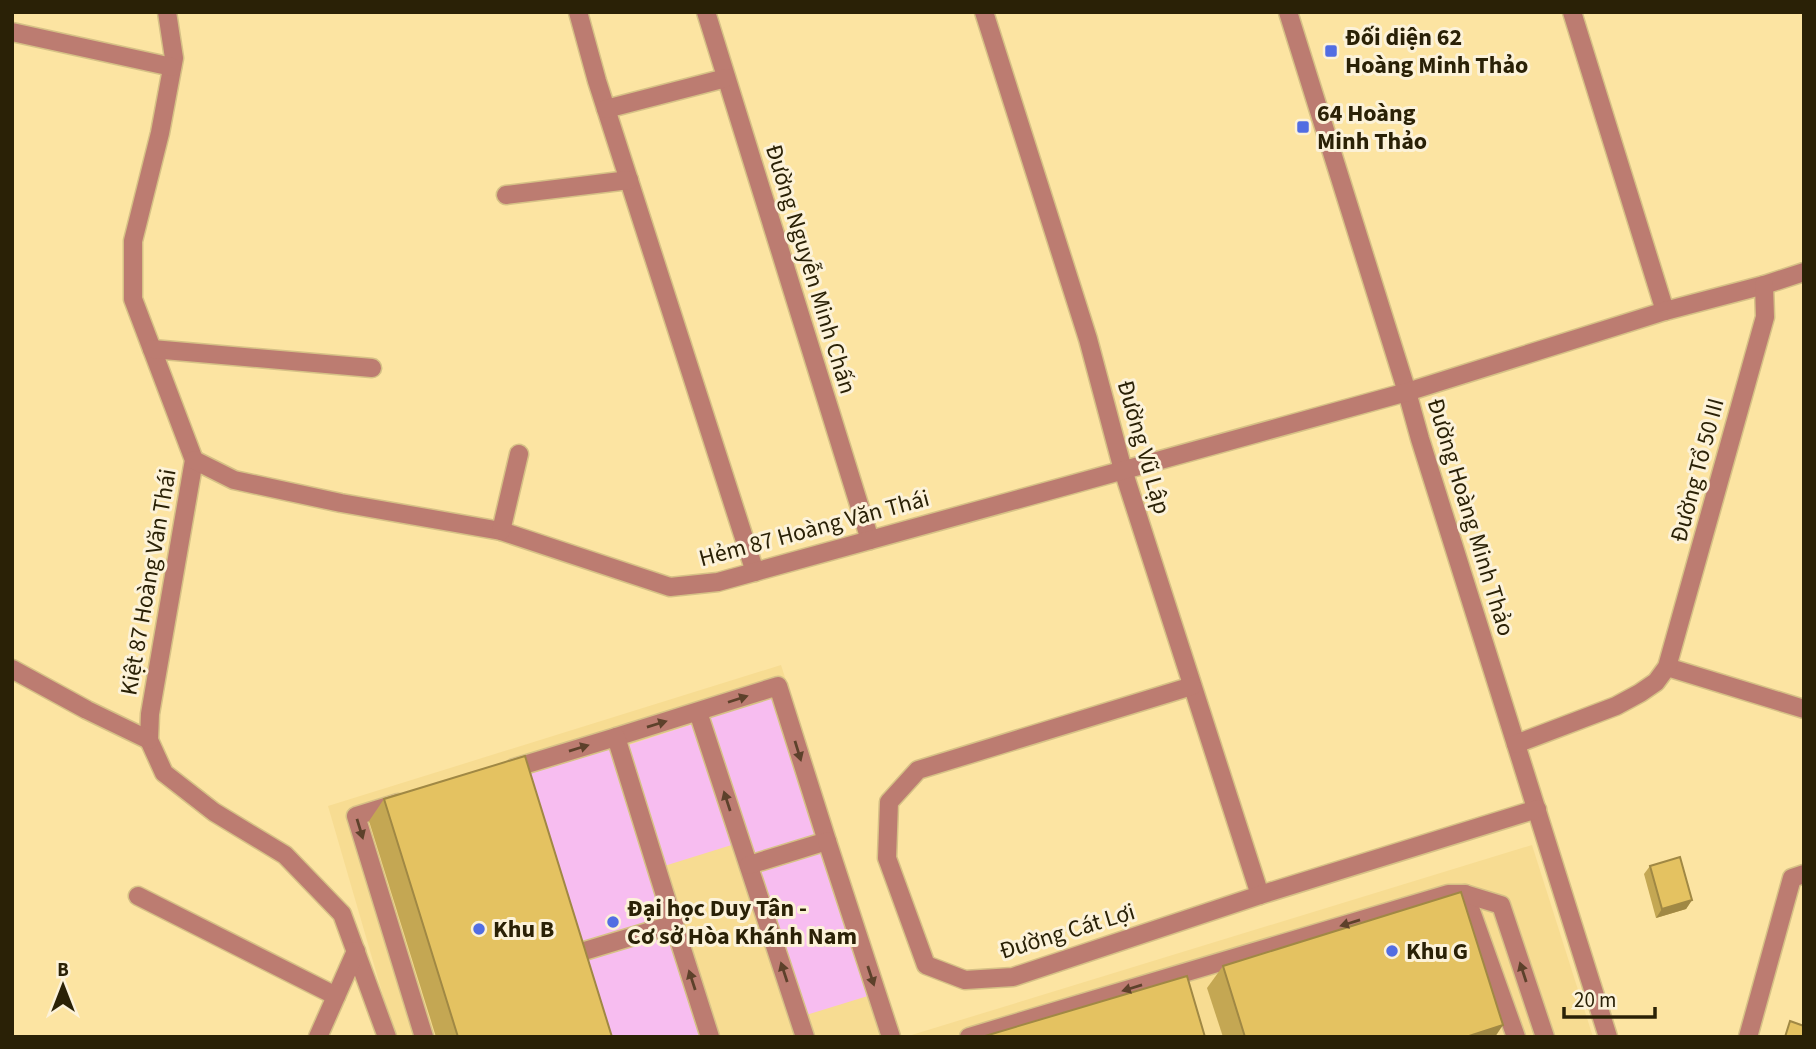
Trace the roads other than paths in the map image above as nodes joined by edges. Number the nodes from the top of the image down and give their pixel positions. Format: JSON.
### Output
{"nodes":[{"id":1,"x":167,"y":12,"type":"edge"},
{"id":2,"x":578,"y":12,"type":"edge"},
{"id":3,"x":706,"y":12,"type":"edge"},
{"id":4,"x":984,"y":12,"type":"edge"},
{"id":5,"x":1288,"y":12,"type":"edge"},
{"id":6,"x":1572,"y":12,"type":"edge"},
{"id":7,"x":12,"y":32,"type":"edge"},
{"id":8,"x":172,"y":67,"type":"junction"},
{"id":9,"x":726,"y":78,"type":"junction"},
{"id":10,"x":606,"y":109,"type":"junction"},
{"id":11,"x":629,"y":180,"type":"junction"},
{"id":12,"x":506,"y":195,"type":"dead end"},
{"id":13,"x":1804,"y":272,"type":"edge"},
{"id":14,"x":1764,"y":285,"type":"junction"},
{"id":15,"x":1665,"y":311,"type":"junction"},
{"id":16,"x":152,"y":349,"type":"junction"},
{"id":17,"x":372,"y":368,"type":"dead end"},
{"id":18,"x":1406,"y":391,"type":"junction"},
{"id":19,"x":519,"y":454,"type":"dead end"},
{"id":20,"x":194,"y":460,"type":"junction"},
{"id":21,"x":1123,"y":470,"type":"junction"},
{"id":22,"x":500,"y":531,"type":"junction"},
{"id":23,"x":870,"y":540,"type":"junction"},
{"id":24,"x":755,"y":572,"type":"junction"},
{"id":25,"x":1667,"y":667,"type":"junction"},
{"id":26,"x":12,"y":669,"type":"edge"},
{"id":27,"x":1192,"y":686,"type":"junction"},
{"id":28,"x":1804,"y":709,"type":"edge"},
{"id":29,"x":698,"y":712,"type":"junction"},
{"id":30,"x":617,"y":737,"type":"junction"},
{"id":31,"x":149,"y":740,"type":"junction"},
{"id":32,"x":1516,"y":744,"type":"junction"},
{"id":33,"x":510,"y":773,"type":"edge"},
{"id":34,"x":408,"y":800,"type":"edge"},
{"id":35,"x":1538,"y":809,"type":"junction"},
{"id":36,"x":827,"y":841,"type":"junction"},
{"id":37,"x":749,"y":865,"type":"junction"},
{"id":38,"x":1804,"y":874,"type":"edge"},
{"id":39,"x":1465,"y":894,"type":"junction"},
{"id":40,"x":1260,"y":895,"type":"junction"},
{"id":41,"x":138,"y":896,"type":"dead end"},
{"id":42,"x":674,"y":924,"type":"junction"},
{"id":43,"x":356,"y":951,"type":"junction"},
{"id":44,"x":571,"y":955,"type":"edge"},
{"id":45,"x":1175,"y":975,"type":"junction"},
{"id":46,"x":1184,"y":994,"type":"edge"},
{"id":47,"x":336,"y":996,"type":"junction"},
{"id":48,"x":318,"y":1037,"type":"edge"},
{"id":49,"x":387,"y":1037,"type":"edge"},
{"id":50,"x":424,"y":1037,"type":"edge"},
{"id":51,"x":710,"y":1037,"type":"edge"},
{"id":52,"x":805,"y":1037,"type":"edge"},
{"id":53,"x":891,"y":1037,"type":"edge"},
{"id":54,"x":970,"y":1037,"type":"edge"},
{"id":55,"x":1516,"y":1037,"type":"edge"},
{"id":56,"x":1545,"y":1037,"type":"edge"},
{"id":57,"x":1608,"y":1037,"type":"edge"},
{"id":58,"x":1748,"y":1037,"type":"edge"}],
"edges":[{"from":1,"to":8,"type":"street","name":"Kiệt 87 Hoàng Văn Thái"},
{"from":2,"to":10,"type":"street"},
{"from":3,"to":9,"type":"street","name":"Đường Nguyễn Minh Chấn"},
{"from":4,"to":21,"type":"street","name":"Đường Vũ Lập"},
{"from":5,"to":18,"type":"street","name":"Đường Hoàng Minh Thảo"},
{"from":6,"to":15,"type":"street"},
{"from":7,"to":8,"type":"street"},
{"from":8,"to":16,"type":"street","name":"Kiệt 87 Hoàng Văn Thái"},
{"from":9,"to":10,"type":"street"},
{"from":9,"to":23,"type":"street","name":"Đường Nguyễn Minh Chấn"},
{"from":10,"to":11,"type":"street"},
{"from":11,"to":12,"type":"street"},
{"from":11,"to":24,"type":"street"},
{"from":13,"to":14,"type":"street","name":"Hẻm 87 Hoàng Văn Thái"},
{"from":14,"to":15,"type":"street","name":"Hẻm 87 Hoàng Văn Thái"},
{"from":14,"to":25,"type":"street","name":"Đường Tổ 50 III"},
{"from":15,"to":18,"type":"street","name":"Hẻm 87 Hoàng Văn Thái"},
{"from":16,"to":17,"type":"street"},
{"from":16,"to":20,"type":"street","name":"Kiệt 87 Hoàng Văn Thái"},
{"from":18,"to":21,"type":"street","name":"Hẻm 87 Hoàng Văn Thái"},
{"from":18,"to":32,"type":"street","name":"Đường Hoàng Minh Thảo"},
{"from":19,"to":22,"type":"street"},
{"from":20,"to":22,"type":"street","name":"Hẻm 87 Hoàng Văn Thái"},
{"from":20,"to":31,"type":"street","name":"Kiệt 87 Hoàng Văn Thái"},
{"from":21,"to":23,"type":"street","name":"Hẻm 87 Hoàng Văn Thái"},
{"from":21,"to":27,"type":"street","name":"Đường Vũ Lập"},
{"from":22,"to":24,"type":"street","name":"Hẻm 87 Hoàng Văn Thái"},
{"from":23,"to":24,"type":"street","name":"Hẻm 87 Hoàng Văn Thái"},
{"from":25,"to":28,"type":"street"},
{"from":25,"to":32,"type":"street","name":"Đường Tổ 50 III"},
{"from":26,"to":31,"type":"street"},
{"from":27,"to":40,"type":"street","name":"Đường Vũ Lập"},
{"from":27,"to":40,"type":"street","name":"Đường Cát Lợi"},
{"from":30,"to":29,"type":"street","one_way":true},
{"from":29,"to":36,"type":"street","one_way":true},
{"from":37,"to":29,"type":"street","one_way":true},
{"from":33,"to":30,"type":"street","one_way":true},
{"from":30,"to":42,"type":"street"},
{"from":31,"to":43,"type":"street","name":"Kiệt 87 Hoàng Văn Thái"},
{"from":32,"to":35,"type":"street","name":"Đường Hoàng Minh Thảo"},
{"from":34,"to":50,"type":"street","one_way":true},
{"from":35,"to":40,"type":"street","name":"Đường Cát Lợi"},
{"from":35,"to":57,"type":"street","name":"Đường Hoàng Minh Thảo"},
{"from":36,"to":37,"type":"street"},
{"from":36,"to":53,"type":"street","one_way":true},
{"from":52,"to":37,"type":"street","one_way":true},
{"from":38,"to":58,"type":"street"},
{"from":39,"to":45,"type":"street","one_way":true},
{"from":39,"to":55,"type":"street"},
{"from":56,"to":39,"type":"street","one_way":true},
{"from":41,"to":47,"type":"street"},
{"from":42,"to":44,"type":"street"},
{"from":51,"to":42,"type":"street","one_way":true},
{"from":43,"to":47,"type":"street"},
{"from":43,"to":49,"type":"street","name":"Kiệt 87 Hoàng Văn Thái"},
{"from":45,"to":46,"type":"street"},
{"from":45,"to":54,"type":"street","one_way":true},
{"from":47,"to":48,"type":"street"}]}
